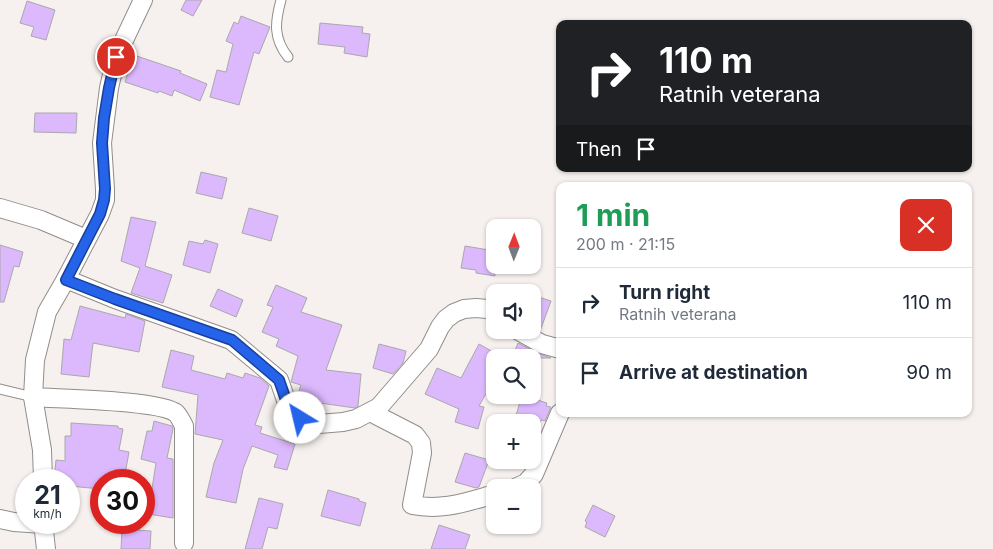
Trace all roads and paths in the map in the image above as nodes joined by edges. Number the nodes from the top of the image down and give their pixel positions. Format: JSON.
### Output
{"nodes":[{"id":1,"x":143,"y":0,"type":"edge"},
{"id":2,"x":281,"y":0,"type":"edge"},
{"id":3,"x":288,"y":57,"type":"dead end"},
{"id":4,"x":0,"y":208,"type":"edge"},
{"id":5,"x":86,"y":239,"type":"junction"},
{"id":6,"x":66,"y":280,"type":"junction"},
{"id":7,"x":486,"y":309,"type":"edge"},
{"id":8,"x":533,"y":339,"type":"edge"},
{"id":9,"x":556,"y":348,"type":"edge"},
{"id":10,"x":0,"y":389,"type":"edge"},
{"id":11,"x":33,"y":397,"type":"junction"},
{"id":12,"x":373,"y":412,"type":"junction"},
{"id":13,"x":558,"y":417,"type":"edge"},
{"id":14,"x":42,"y":469,"type":"edge"},
{"id":15,"x":530,"y":479,"type":"edge"},
{"id":16,"x":486,"y":496,"type":"edge"},
{"id":17,"x":0,"y":519,"type":"edge"},
{"id":18,"x":15,"y":522,"type":"edge"},
{"id":19,"x":44,"y":534,"type":"edge"},
{"id":20,"x":184,"y":543,"type":"dead end"},
{"id":21,"x":46,"y":549,"type":"edge"}],
"edges":[{"from":1,"to":5,"type":"street"},
{"from":2,"to":3,"type":"lane"},
{"from":4,"to":5,"type":"street"},
{"from":5,"to":6,"type":"street"},
{"from":6,"to":11,"type":"street"},
{"from":6,"to":12,"type":"street"},
{"from":7,"to":12,"type":"street"},
{"from":8,"to":9,"type":"street"},
{"from":10,"to":11,"type":"lane"},
{"from":11,"to":14,"type":"street"},
{"from":11,"to":20,"type":"street"},
{"from":12,"to":16,"type":"street"},
{"from":13,"to":15,"type":"street"},
{"from":17,"to":18,"type":"street"},
{"from":19,"to":21,"type":"street"}]}
